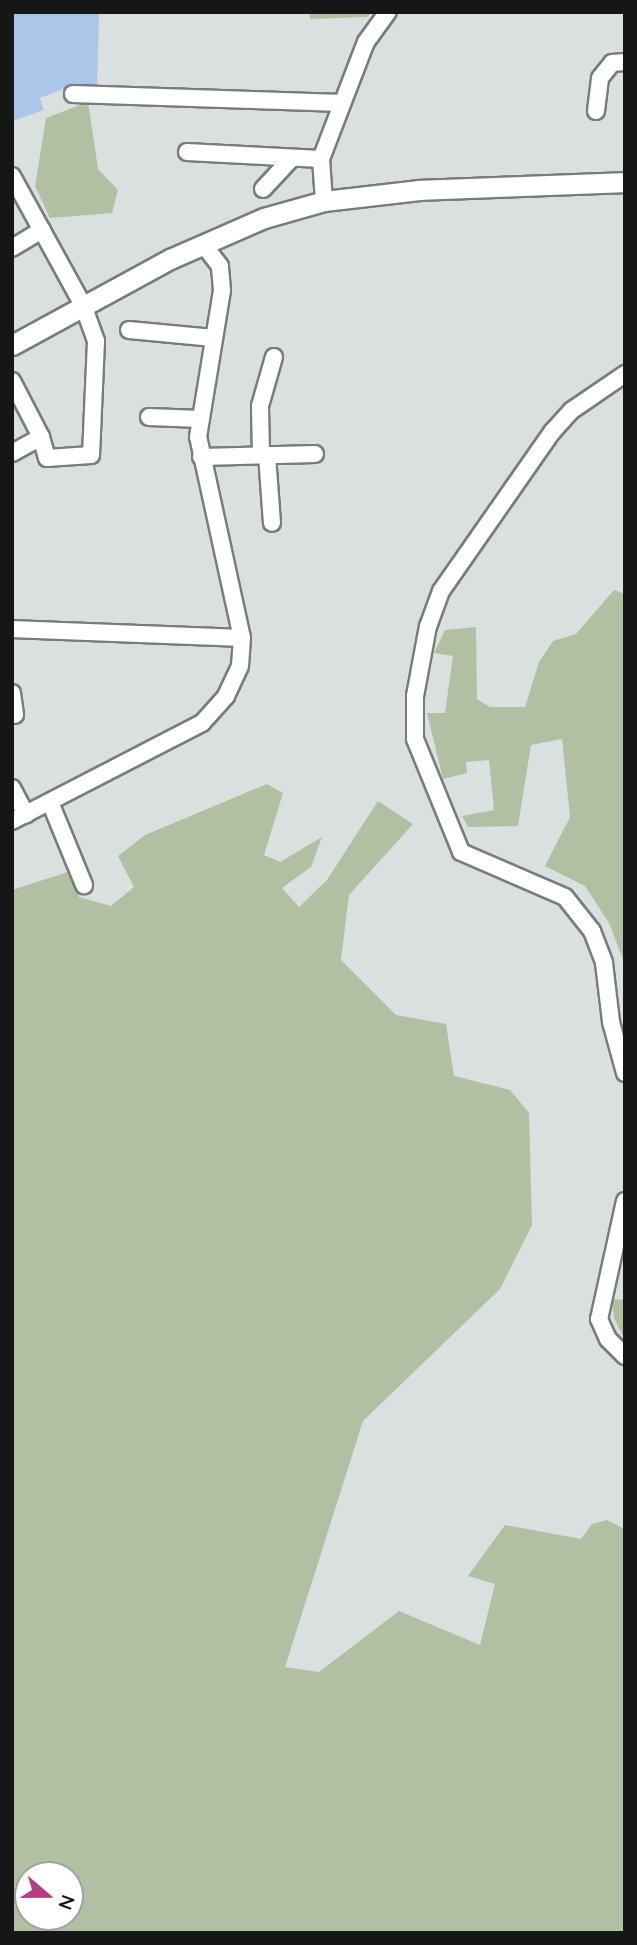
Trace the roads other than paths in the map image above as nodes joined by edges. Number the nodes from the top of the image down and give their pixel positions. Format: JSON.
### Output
{"nodes":[{"id":1,"x":388,"y":12,"type":"edge"},
{"id":2,"x":625,"y":62,"type":"edge"},
{"id":3,"x":73,"y":94,"type":"dead end"},
{"id":4,"x":342,"y":103,"type":"junction"},
{"id":5,"x":596,"y":111,"type":"dead end"},
{"id":6,"x":187,"y":152,"type":"dead end"},
{"id":7,"x":292,"y":158,"type":"junction"},
{"id":8,"x":321,"y":159,"type":"junction"},
{"id":9,"x":12,"y":176,"type":"edge"},
{"id":10,"x":625,"y":182,"type":"edge"},
{"id":11,"x":263,"y":189,"type":"dead end"},
{"id":12,"x":324,"y":201,"type":"junction"},
{"id":13,"x":42,"y":230,"type":"junction"},
{"id":14,"x":203,"y":244,"type":"junction"},
{"id":15,"x":12,"y":248,"type":"edge"},
{"id":16,"x":83,"y":305,"type":"junction"},
{"id":17,"x":129,"y":330,"type":"dead end"},
{"id":18,"x":214,"y":338,"type":"junction"},
{"id":19,"x":12,"y":345,"type":"edge"},
{"id":20,"x":274,"y":356,"type":"dead end"},
{"id":21,"x":625,"y":374,"type":"edge"},
{"id":22,"x":12,"y":381,"type":"edge"},
{"id":23,"x":149,"y":417,"type":"dead end"},
{"id":24,"x":201,"y":419,"type":"junction"},
{"id":25,"x":41,"y":437,"type":"junction"},
{"id":26,"x":12,"y":453,"type":"edge"},
{"id":27,"x":315,"y":454,"type":"dead end"},
{"id":28,"x":264,"y":455,"type":"junction"},
{"id":29,"x":201,"y":457,"type":"junction"},
{"id":30,"x":272,"y":523,"type":"dead end"},
{"id":31,"x":12,"y":629,"type":"edge"},
{"id":32,"x":242,"y":638,"type":"junction"},
{"id":33,"x":12,"y":693,"type":"edge"},
{"id":34,"x":15,"y":715,"type":"dead end"},
{"id":35,"x":12,"y":789,"type":"edge"},
{"id":36,"x":50,"y":802,"type":"junction"},
{"id":37,"x":19,"y":818,"type":"edge"},
{"id":38,"x":84,"y":884,"type":"dead end"},
{"id":39,"x":625,"y":1073,"type":"edge"},
{"id":40,"x":625,"y":1201,"type":"edge"},
{"id":41,"x":625,"y":1356,"type":"edge"}],
"edges":[{"from":1,"to":4,"type":"street"},
{"from":2,"to":5,"type":"street"},
{"from":3,"to":4,"type":"street"},
{"from":4,"to":8,"type":"street"},
{"from":6,"to":7,"type":"street"},
{"from":7,"to":8,"type":"street"},
{"from":7,"to":11,"type":"street"},
{"from":8,"to":12,"type":"street"},
{"from":9,"to":13,"type":"street"},
{"from":10,"to":12,"type":"street"},
{"from":12,"to":14,"type":"street"},
{"from":13,"to":15,"type":"street"},
{"from":13,"to":16,"type":"street"},
{"from":14,"to":16,"type":"street"},
{"from":14,"to":18,"type":"street"},
{"from":16,"to":19,"type":"street"},
{"from":16,"to":25,"type":"street"},
{"from":17,"to":18,"type":"street"},
{"from":18,"to":24,"type":"street"},
{"from":20,"to":28,"type":"street"},
{"from":21,"to":39,"type":"street"},
{"from":22,"to":25,"type":"street"},
{"from":23,"to":24,"type":"street"},
{"from":24,"to":29,"type":"street"},
{"from":25,"to":26,"type":"street"},
{"from":27,"to":28,"type":"street"},
{"from":28,"to":29,"type":"street"},
{"from":28,"to":30,"type":"street"},
{"from":29,"to":32,"type":"street"},
{"from":31,"to":32,"type":"street"},
{"from":32,"to":36,"type":"street"},
{"from":33,"to":34,"type":"street"},
{"from":35,"to":37,"type":"street"},
{"from":36,"to":37,"type":"street"},
{"from":36,"to":38,"type":"street"},
{"from":40,"to":41,"type":"street"}]}
